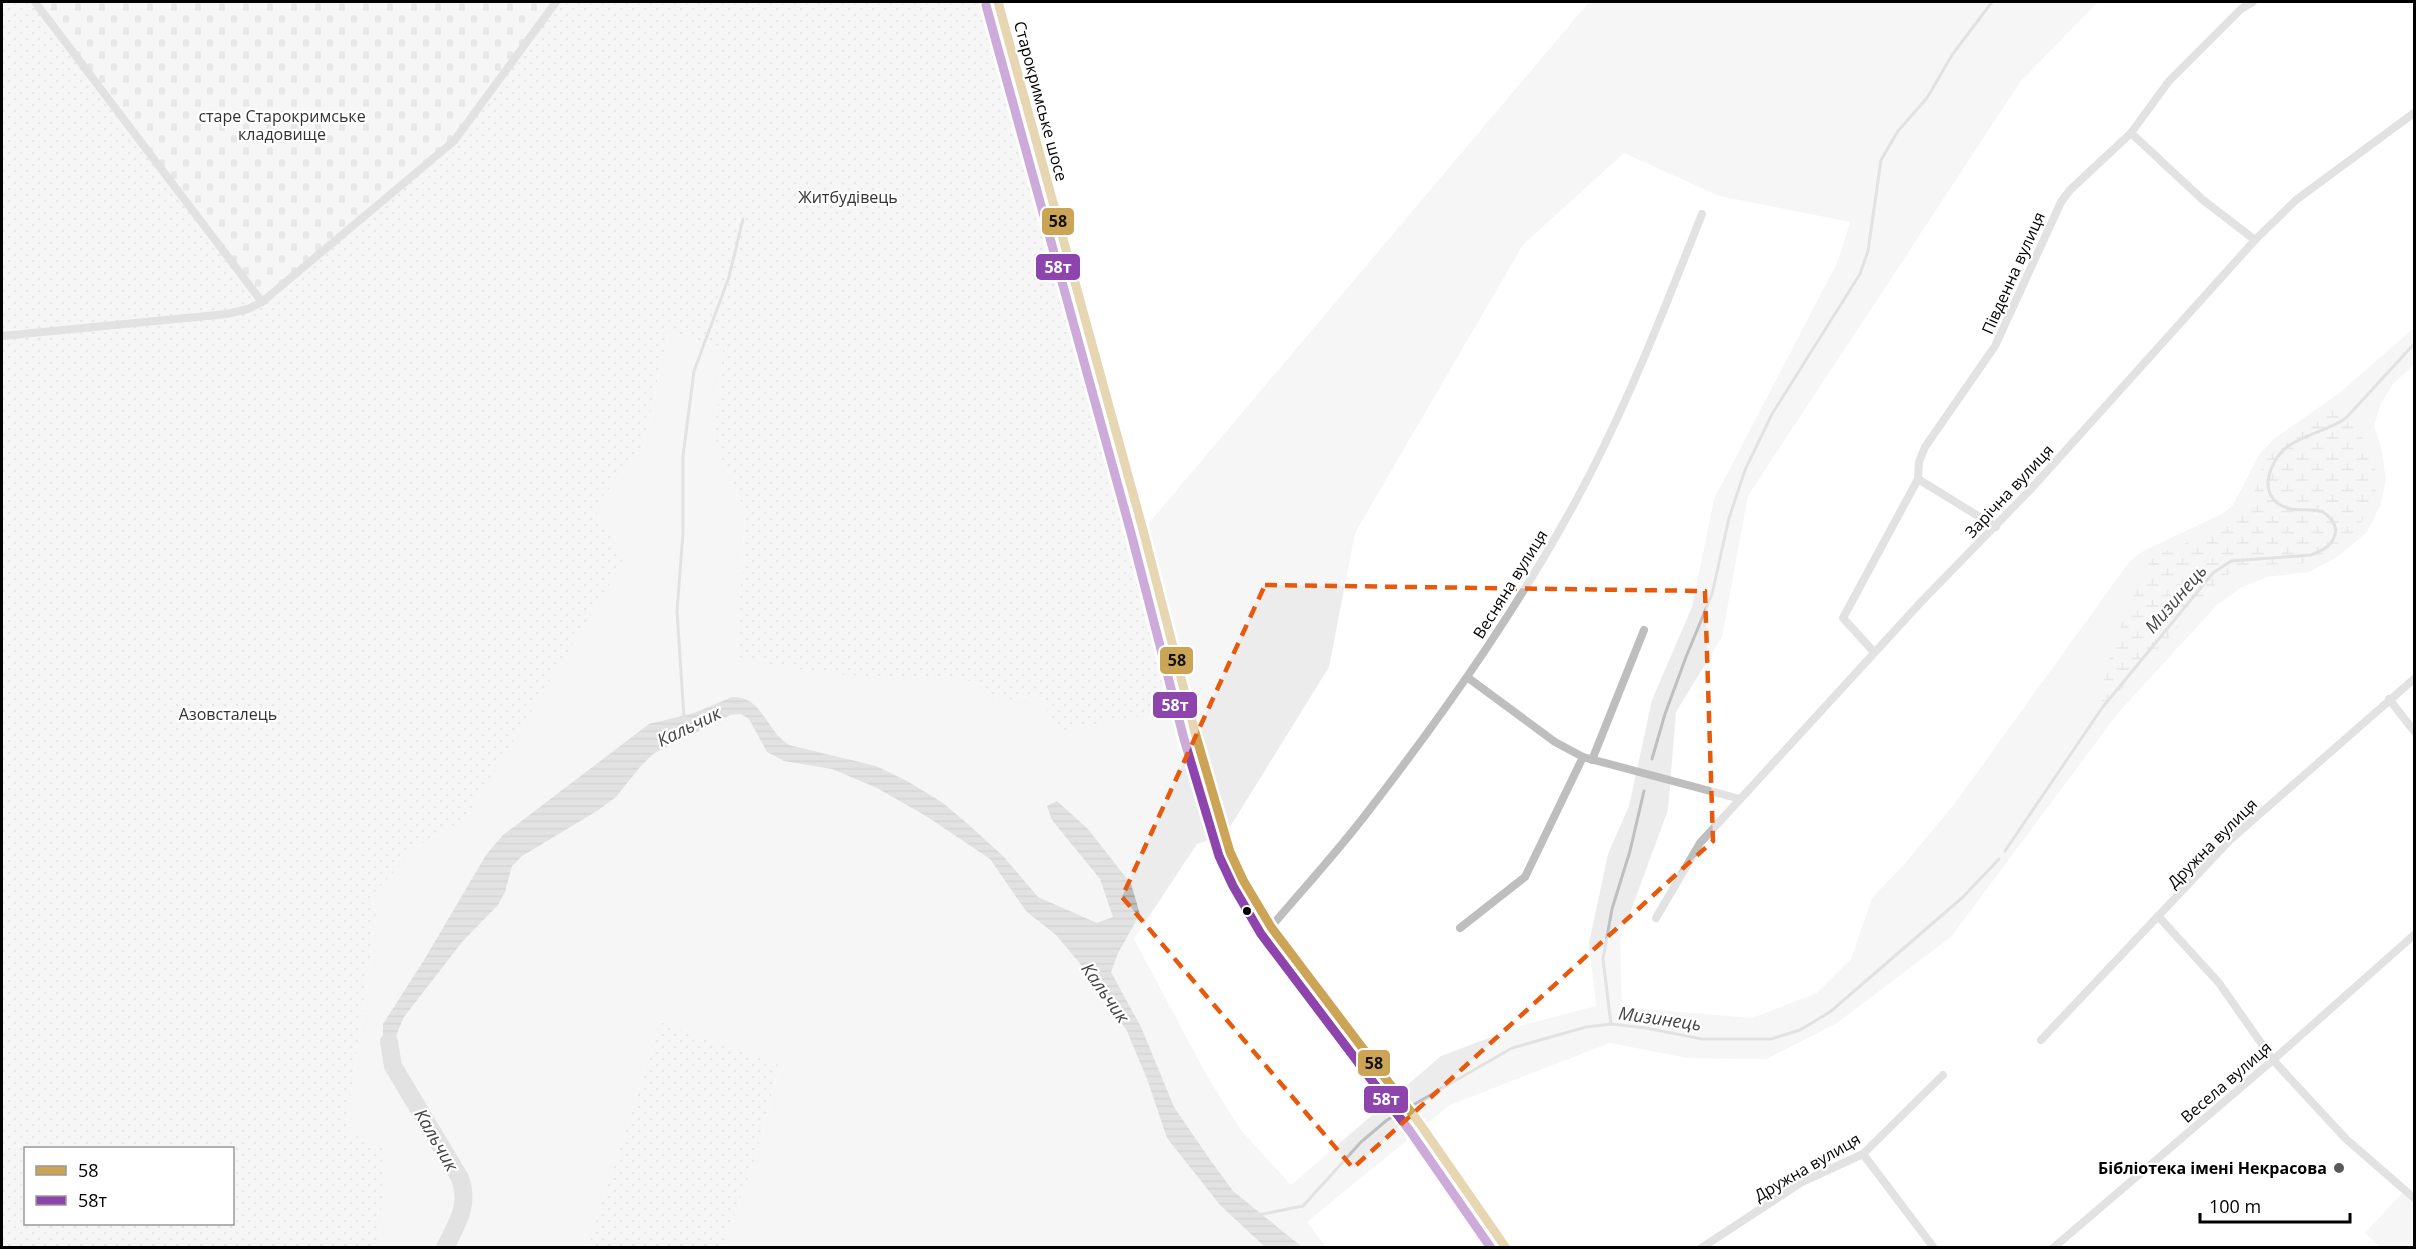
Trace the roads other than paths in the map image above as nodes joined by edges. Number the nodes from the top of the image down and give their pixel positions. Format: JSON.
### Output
{"nodes":[{"id":1,"x":35,"y":2,"type":"edge"},
{"id":2,"x":556,"y":2,"type":"edge"},
{"id":3,"x":998,"y":2,"type":"edge"},
{"id":4,"x":2253,"y":2,"type":"edge"},
{"id":5,"x":2415,"y":113,"type":"edge"},
{"id":6,"x":2132,"y":134,"type":"junction"},
{"id":7,"x":1702,"y":214,"type":"dead end"},
{"id":8,"x":2255,"y":240,"type":"junction"},
{"id":9,"x":262,"y":302,"type":"junction"},
{"id":10,"x":2,"y":336,"type":"edge"},
{"id":11,"x":1918,"y":479,"type":"junction"},
{"id":12,"x":1996,"y":527,"type":"junction"},
{"id":13,"x":1644,"y":630,"type":"dead end"},
{"id":14,"x":1874,"y":652,"type":"junction"},
{"id":15,"x":1467,"y":677,"type":"junction"},
{"id":16,"x":2415,"y":678,"type":"edge"},
{"id":17,"x":2389,"y":699,"type":"junction"},
{"id":18,"x":2415,"y":731,"type":"edge"},
{"id":19,"x":1588,"y":759,"type":"junction"},
{"id":20,"x":1740,"y":799,"type":"junction"},
{"id":21,"x":2158,"y":916,"type":"junction"},
{"id":22,"x":1656,"y":918,"type":"dead end"},
{"id":23,"x":1271,"y":927,"type":"junction"},
{"id":24,"x":1460,"y":928,"type":"dead end"},
{"id":25,"x":2415,"y":934,"type":"edge"},
{"id":26,"x":2041,"y":1040,"type":"dead end"},
{"id":27,"x":2273,"y":1060,"type":"junction"},
{"id":28,"x":1943,"y":1075,"type":"dead end"},
{"id":29,"x":1863,"y":1154,"type":"junction"},
{"id":30,"x":2415,"y":1198,"type":"edge"},
{"id":31,"x":1506,"y":1248,"type":"edge"},
{"id":32,"x":1701,"y":1248,"type":"edge"},
{"id":33,"x":1934,"y":1248,"type":"edge"},
{"id":34,"x":2053,"y":1248,"type":"edge"}],
"edges":[{"from":1,"to":9,"type":"street"},
{"from":2,"to":9,"type":"street"},
{"from":3,"to":23,"type":"street","name":"Старокримське шосе"},
{"from":4,"to":6,"type":"street","name":"Південна вулиця"},
{"from":5,"to":8,"type":"street","name":"Зарічна вулиця"},
{"from":6,"to":8,"type":"street"},
{"from":6,"to":11,"type":"street","name":"Південна вулиця"},
{"from":7,"to":15,"type":"street","name":"Весняна вулиця"},
{"from":8,"to":12,"type":"street","name":"Зарічна вулиця"},
{"from":9,"to":10,"type":"street"},
{"from":11,"to":12,"type":"street"},
{"from":11,"to":14,"type":"street","name":"Південна вулиця"},
{"from":12,"to":14,"type":"street","name":"Зарічна вулиця"},
{"from":13,"to":19,"type":"street"},
{"from":14,"to":20,"type":"street","name":"Зарічна вулиця"},
{"from":15,"to":19,"type":"street"},
{"from":15,"to":23,"type":"street","name":"Весняна вулиця"},
{"from":16,"to":17,"type":"street","name":"Дружна вулиця"},
{"from":17,"to":18,"type":"street"},
{"from":17,"to":21,"type":"street","name":"Дружна вулиця"},
{"from":19,"to":20,"type":"street"},
{"from":19,"to":24,"type":"street"},
{"from":20,"to":22,"type":"street","name":"Зарічна вулиця"},
{"from":21,"to":26,"type":"street","name":"Дружна вулиця"},
{"from":21,"to":27,"type":"street"},
{"from":23,"to":31,"type":"street","name":"Старокримське шосе"},
{"from":25,"to":27,"type":"street","name":"Весела вулиця"},
{"from":27,"to":30,"type":"street"},
{"from":27,"to":34,"type":"street","name":"Весела вулиця"},
{"from":28,"to":29,"type":"street","name":"Дружна вулиця"},
{"from":29,"to":32,"type":"street","name":"Дружна вулиця"},
{"from":29,"to":33,"type":"street"}]}
